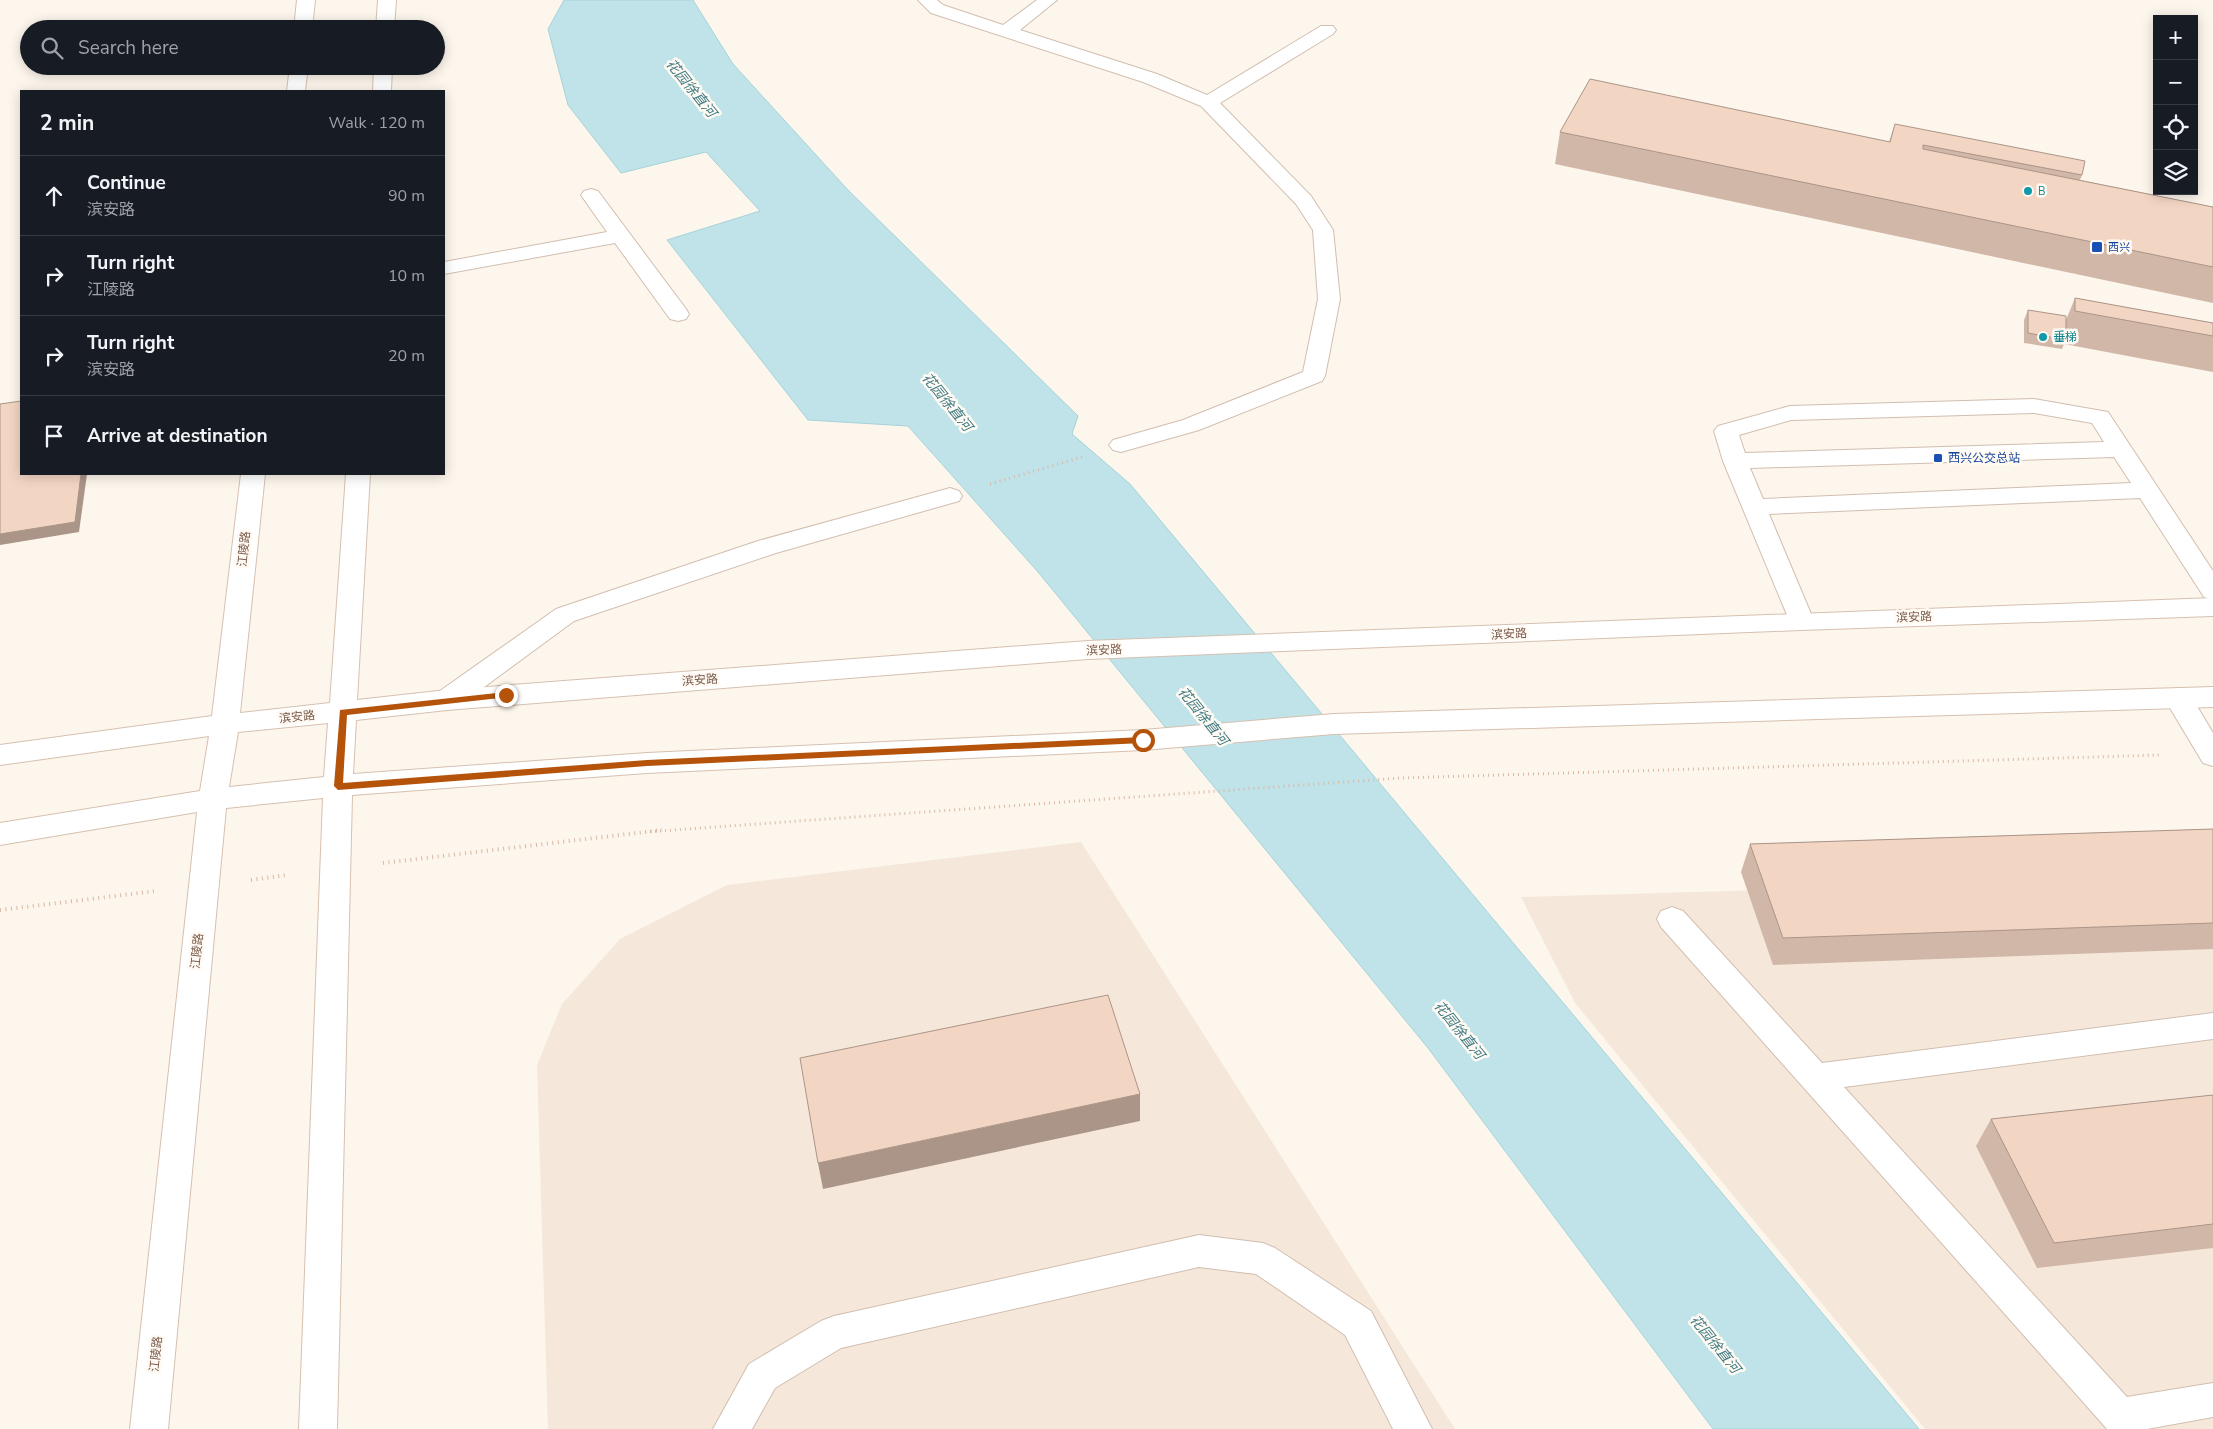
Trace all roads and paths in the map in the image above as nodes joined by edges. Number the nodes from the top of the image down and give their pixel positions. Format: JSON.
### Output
{"nodes":[{"id":1,"x":306,"y":0,"type":"edge"},
{"id":2,"x":387,"y":0,"type":"edge"},
{"id":3,"x":927,"y":0,"type":"edge"},
{"id":4,"x":1048,"y":0,"type":"edge"},
{"id":5,"x":304,"y":20,"type":"edge"},
{"id":6,"x":386,"y":20,"type":"edge"},
{"id":7,"x":1327,"y":30,"type":"dead end"},
{"id":8,"x":1005,"y":32,"type":"junction"},
{"id":9,"x":297,"y":75,"type":"edge"},
{"id":10,"x":383,"y":75,"type":"edge"},
{"id":11,"x":296,"y":90,"type":"edge"},
{"id":12,"x":382,"y":90,"type":"edge"},
{"id":13,"x":1208,"y":102,"type":"junction"},
{"id":14,"x":590,"y":195,"type":"dead end"},
{"id":15,"x":620,"y":236,"type":"junction"},
{"id":16,"x":445,"y":268,"type":"edge"},
{"id":17,"x":678,"y":314,"type":"dead end"},
{"id":18,"x":1121,"y":445,"type":"joint"},
{"id":19,"x":2122,"y":449,"type":"junction"},
{"id":20,"x":1735,"y":461,"type":"junction"},
{"id":21,"x":253,"y":475,"type":"edge"},
{"id":22,"x":358,"y":475,"type":"edge"},
{"id":23,"x":2149,"y":490,"type":"junction"},
{"id":24,"x":950,"y":496,"type":"joint"},
{"id":25,"x":1755,"y":506,"type":"junction"},
{"id":26,"x":2213,"y":591,"type":"edge"},
{"id":27,"x":2213,"y":607,"type":"edge"},
{"id":28,"x":1801,"y":621,"type":"junction"},
{"id":29,"x":2213,"y":697,"type":"edge"},
{"id":30,"x":2178,"y":698,"type":"junction"},
{"id":31,"x":447,"y":700,"type":"junction"},
{"id":32,"x":343,"y":712,"type":"junction"},
{"id":33,"x":225,"y":724,"type":"junction"},
{"id":34,"x":0,"y":755,"type":"edge"},
{"id":35,"x":2212,"y":755,"type":"edge"},
{"id":36,"x":338,"y":786,"type":"junction"},
{"id":37,"x":213,"y":799,"type":"junction"},
{"id":38,"x":0,"y":834,"type":"edge"},
{"id":39,"x":336,"y":869,"type":"junction"},
{"id":40,"x":204,"y":885,"type":"junction"},
{"id":41,"x":0,"y":910,"type":"edge"},
{"id":42,"x":1672,"y":919,"type":"dead end"},
{"id":43,"x":2213,"y":1026,"type":"edge"},
{"id":44,"x":1814,"y":1077,"type":"junction"},
{"id":45,"x":2213,"y":1400,"type":"edge"},
{"id":46,"x":2126,"y":1423,"type":"edge"},
{"id":47,"x":149,"y":1429,"type":"edge"},
{"id":48,"x":318,"y":1429,"type":"edge"},
{"id":49,"x":732,"y":1429,"type":"edge"},
{"id":50,"x":1413,"y":1429,"type":"edge"}],
"edges":[{"from":1,"to":5,"type":"main road"},
{"from":2,"to":6,"type":"main road"},
{"from":3,"to":8,"type":"main road"},
{"from":4,"to":8,"type":"main road"},
{"from":7,"to":13,"type":"main road"},
{"from":8,"to":13,"type":"main road"},
{"from":9,"to":11,"type":"main road"},
{"from":10,"to":12,"type":"main road"},
{"from":13,"to":18,"type":"main road"},
{"from":14,"to":15,"type":"main road"},
{"from":15,"to":16,"type":"main road"},
{"from":15,"to":17,"type":"main road"},
{"from":18,"to":24,"type":"path"},
{"from":19,"to":20,"type":"main road"},
{"from":19,"to":20,"type":"main road"},
{"from":19,"to":23,"type":"main road"},
{"from":20,"to":25,"type":"main road"},
{"from":21,"to":33,"type":"main road","name":"江陵路"},
{"from":22,"to":32,"type":"main road"},
{"from":23,"to":25,"type":"main road"},
{"from":23,"to":26,"type":"main road"},
{"from":24,"to":31,"type":"main road"},
{"from":25,"to":28,"type":"main road"},
{"from":27,"to":28,"type":"main road","name":"滨安路"},
{"from":28,"to":31,"type":"main road","name":"滨安路"},
{"from":29,"to":30,"type":"main road"},
{"from":30,"to":35,"type":"main road"},
{"from":30,"to":36,"type":"main road"},
{"from":31,"to":32,"type":"main road","name":"滨安路"},
{"from":32,"to":33,"type":"main road","name":"滨安路"},
{"from":32,"to":36,"type":"main road"},
{"from":33,"to":34,"type":"main road","name":"滨安路"},
{"from":33,"to":37,"type":"main road","name":"江陵路"},
{"from":35,"to":39,"type":"path"},
{"from":36,"to":37,"type":"main road"},
{"from":36,"to":39,"type":"main road"},
{"from":37,"to":38,"type":"main road"},
{"from":37,"to":40,"type":"main road","name":"江陵路"},
{"from":39,"to":40,"type":"path"},
{"from":39,"to":48,"type":"main road"},
{"from":40,"to":41,"type":"path"},
{"from":40,"to":47,"type":"main road","name":"江陵路"},
{"from":42,"to":44,"type":"main road"},
{"from":43,"to":44,"type":"main road"},
{"from":44,"to":46,"type":"main road"},
{"from":45,"to":46,"type":"main road"},
{"from":49,"to":50,"type":"main road"}]}
